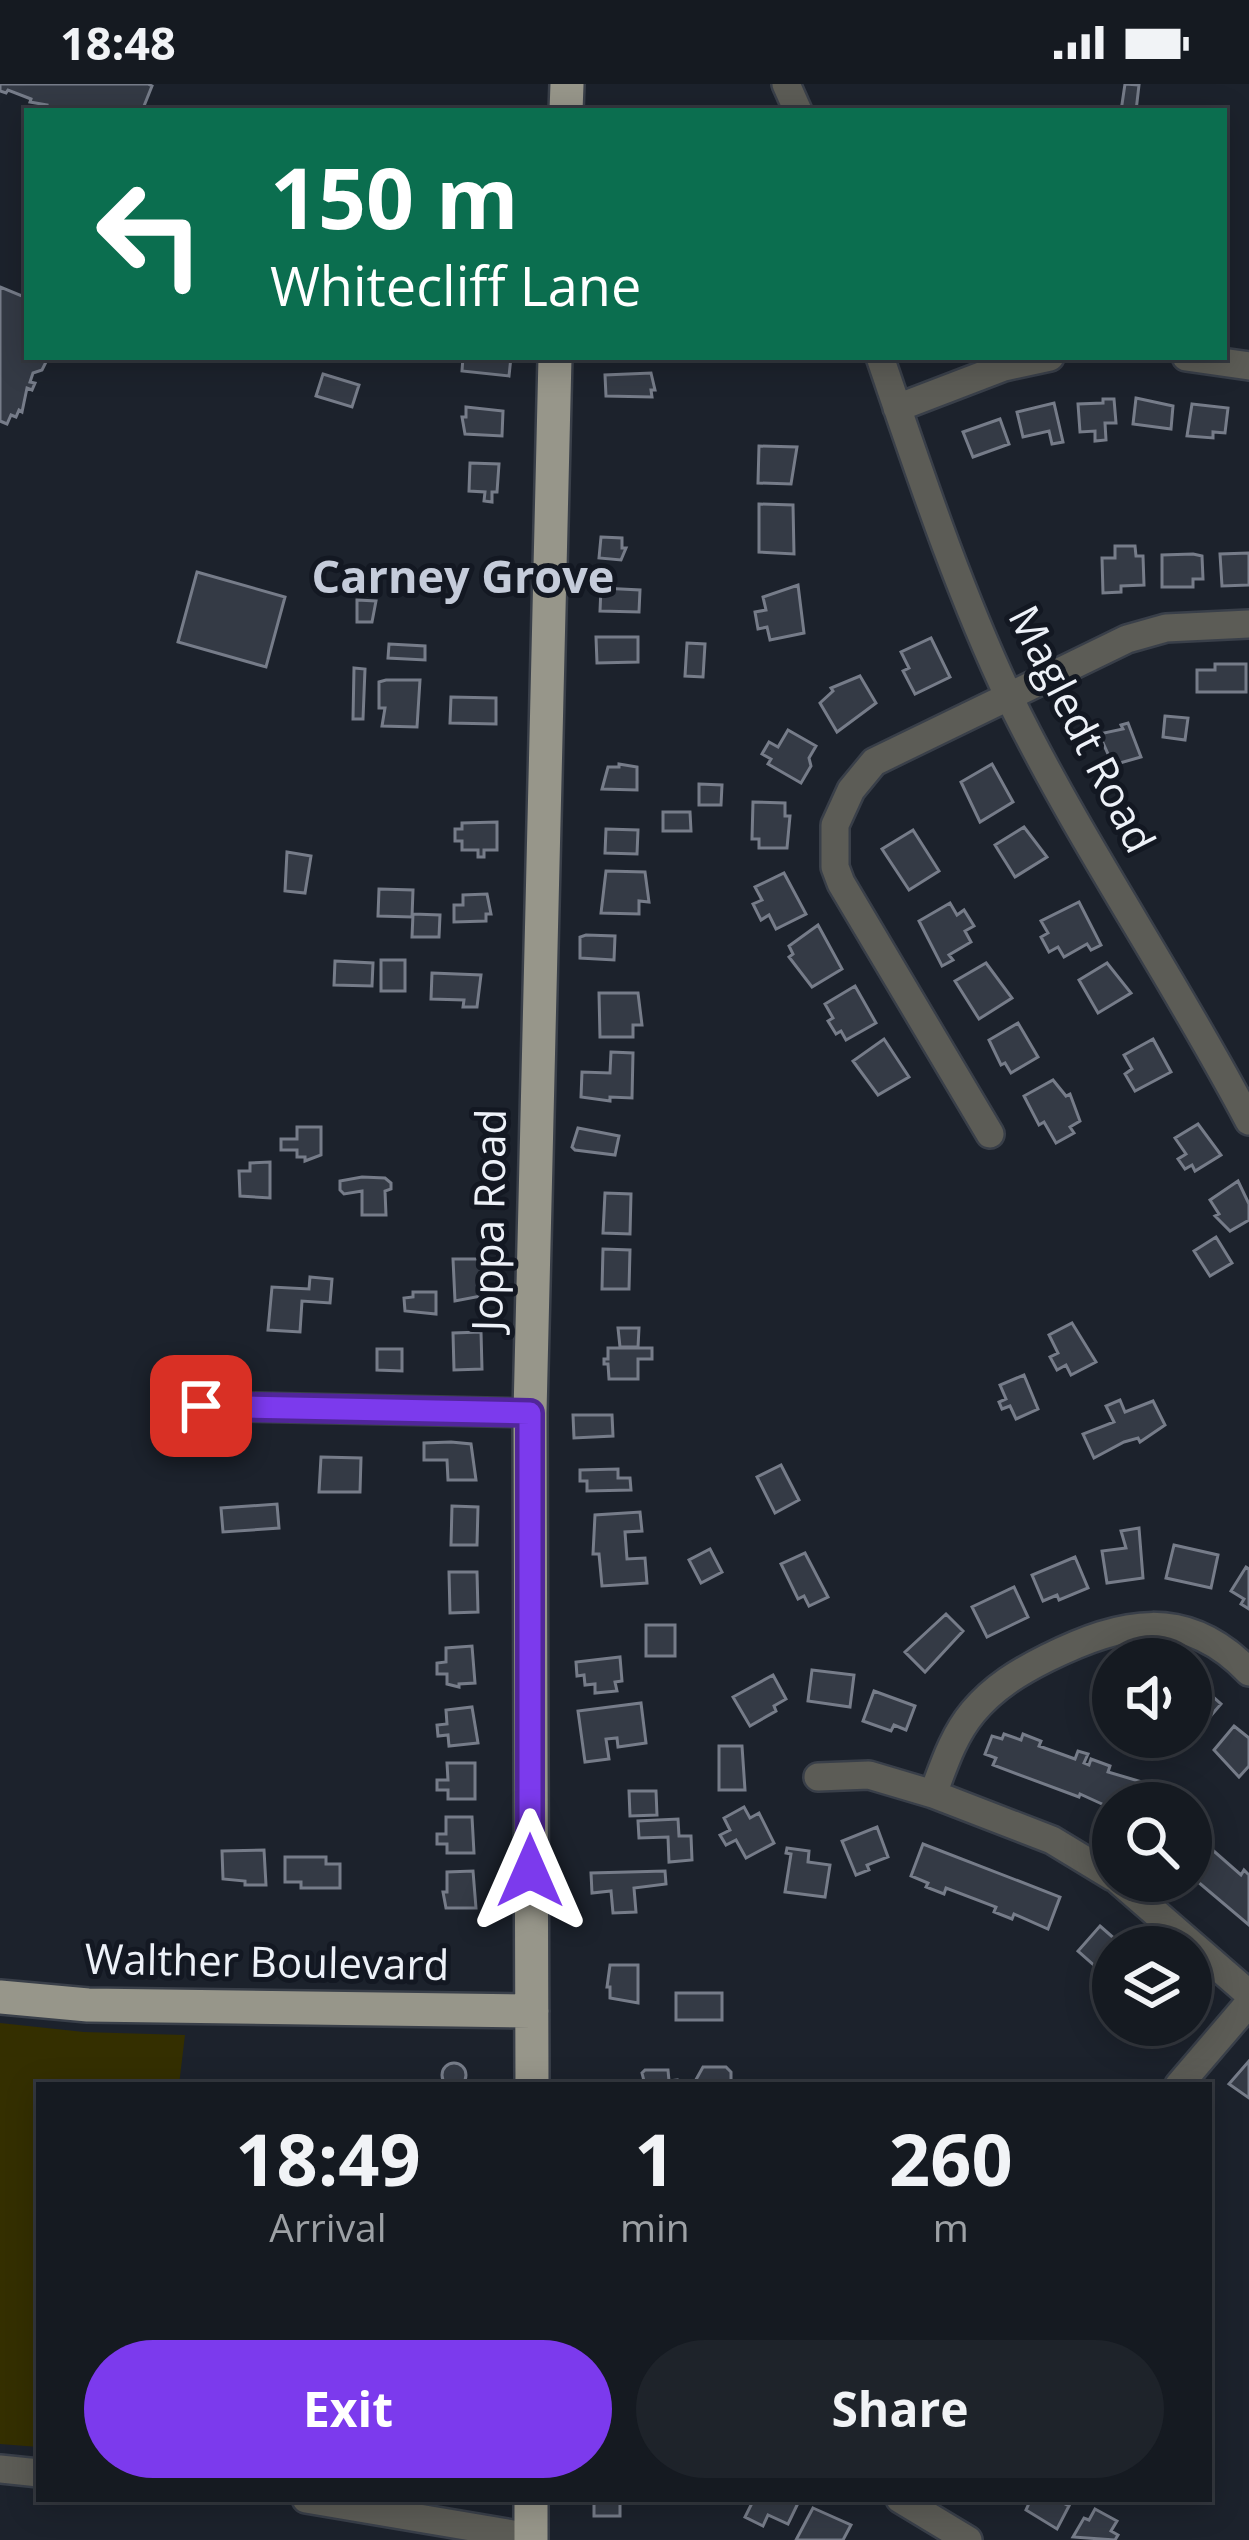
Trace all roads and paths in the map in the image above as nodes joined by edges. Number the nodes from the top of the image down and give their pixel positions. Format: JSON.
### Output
{"nodes":[{"id":1,"x":556,"y":360,"type":"edge"},
{"id":2,"x":881,"y":360,"type":"edge"},
{"id":3,"x":1036,"y":360,"type":"edge"},
{"id":4,"x":1207,"y":360,"type":"edge"},
{"id":5,"x":1249,"y":366,"type":"edge"},
{"id":6,"x":897,"y":408,"type":"junction"},
{"id":7,"x":1249,"y":624,"type":"edge"},
{"id":8,"x":1009,"y":697,"type":"junction"},
{"id":9,"x":1249,"y":1121,"type":"edge"},
{"id":10,"x":991,"y":1134,"type":"dead end"},
{"id":11,"x":201,"y":1406,"type":"dead end"},
{"id":12,"x":530,"y":1413,"type":"junction"},
{"id":13,"x":1249,"y":1672,"type":"edge"},
{"id":14,"x":818,"y":1777,"type":"dead end"},
{"id":15,"x":933,"y":1794,"type":"junction"},
{"id":16,"x":1092,"y":1864,"type":"edge"},
{"id":17,"x":1143,"y":1902,"type":"edge"},
{"id":18,"x":1249,"y":1994,"type":"edge"},
{"id":19,"x":0,"y":1997,"type":"edge"},
{"id":20,"x":1249,"y":2003,"type":"edge"},
{"id":21,"x":532,"y":2011,"type":"junction"},
{"id":22,"x":532,"y":2082,"type":"edge"},
{"id":23,"x":1183,"y":2082,"type":"edge"},
{"id":24,"x":0,"y":2469,"type":"edge"},
{"id":25,"x":36,"y":2473,"type":"edge"},
{"id":26,"x":323,"y":2502,"type":"edge"},
{"id":27,"x":531,"y":2502,"type":"edge"},
{"id":28,"x":904,"y":2502,"type":"edge"},
{"id":29,"x":954,"y":2537,"type":"edge"},
{"id":30,"x":531,"y":2539,"type":"edge"}],
"edges":[{"from":1,"to":12,"type":"main road","name":"Joppa Road"},
{"from":2,"to":6,"type":"street","name":"Magledt Road"},
{"from":3,"to":6,"type":"street"},
{"from":4,"to":5,"type":"street"},
{"from":6,"to":8,"type":"street","name":"Magledt Road"},
{"from":7,"to":8,"type":"street"},
{"from":8,"to":9,"type":"street","name":"Magledt Road"},
{"from":8,"to":10,"type":"street"},
{"from":11,"to":12,"type":"street"},
{"from":12,"to":21,"type":"main road","name":"Joppa Road"},
{"from":13,"to":15,"type":"street"},
{"from":14,"to":15,"type":"street"},
{"from":15,"to":16,"type":"street"},
{"from":17,"to":18,"type":"street"},
{"from":19,"to":21,"type":"main road","name":"Walther Boulevard"},
{"from":20,"to":23,"type":"street"},
{"from":21,"to":22,"type":"main road","name":"Joppa Road"},
{"from":24,"to":25,"type":"street"},
{"from":26,"to":30,"type":"street"},
{"from":27,"to":30,"type":"main road"},
{"from":28,"to":29,"type":"street"}]}
